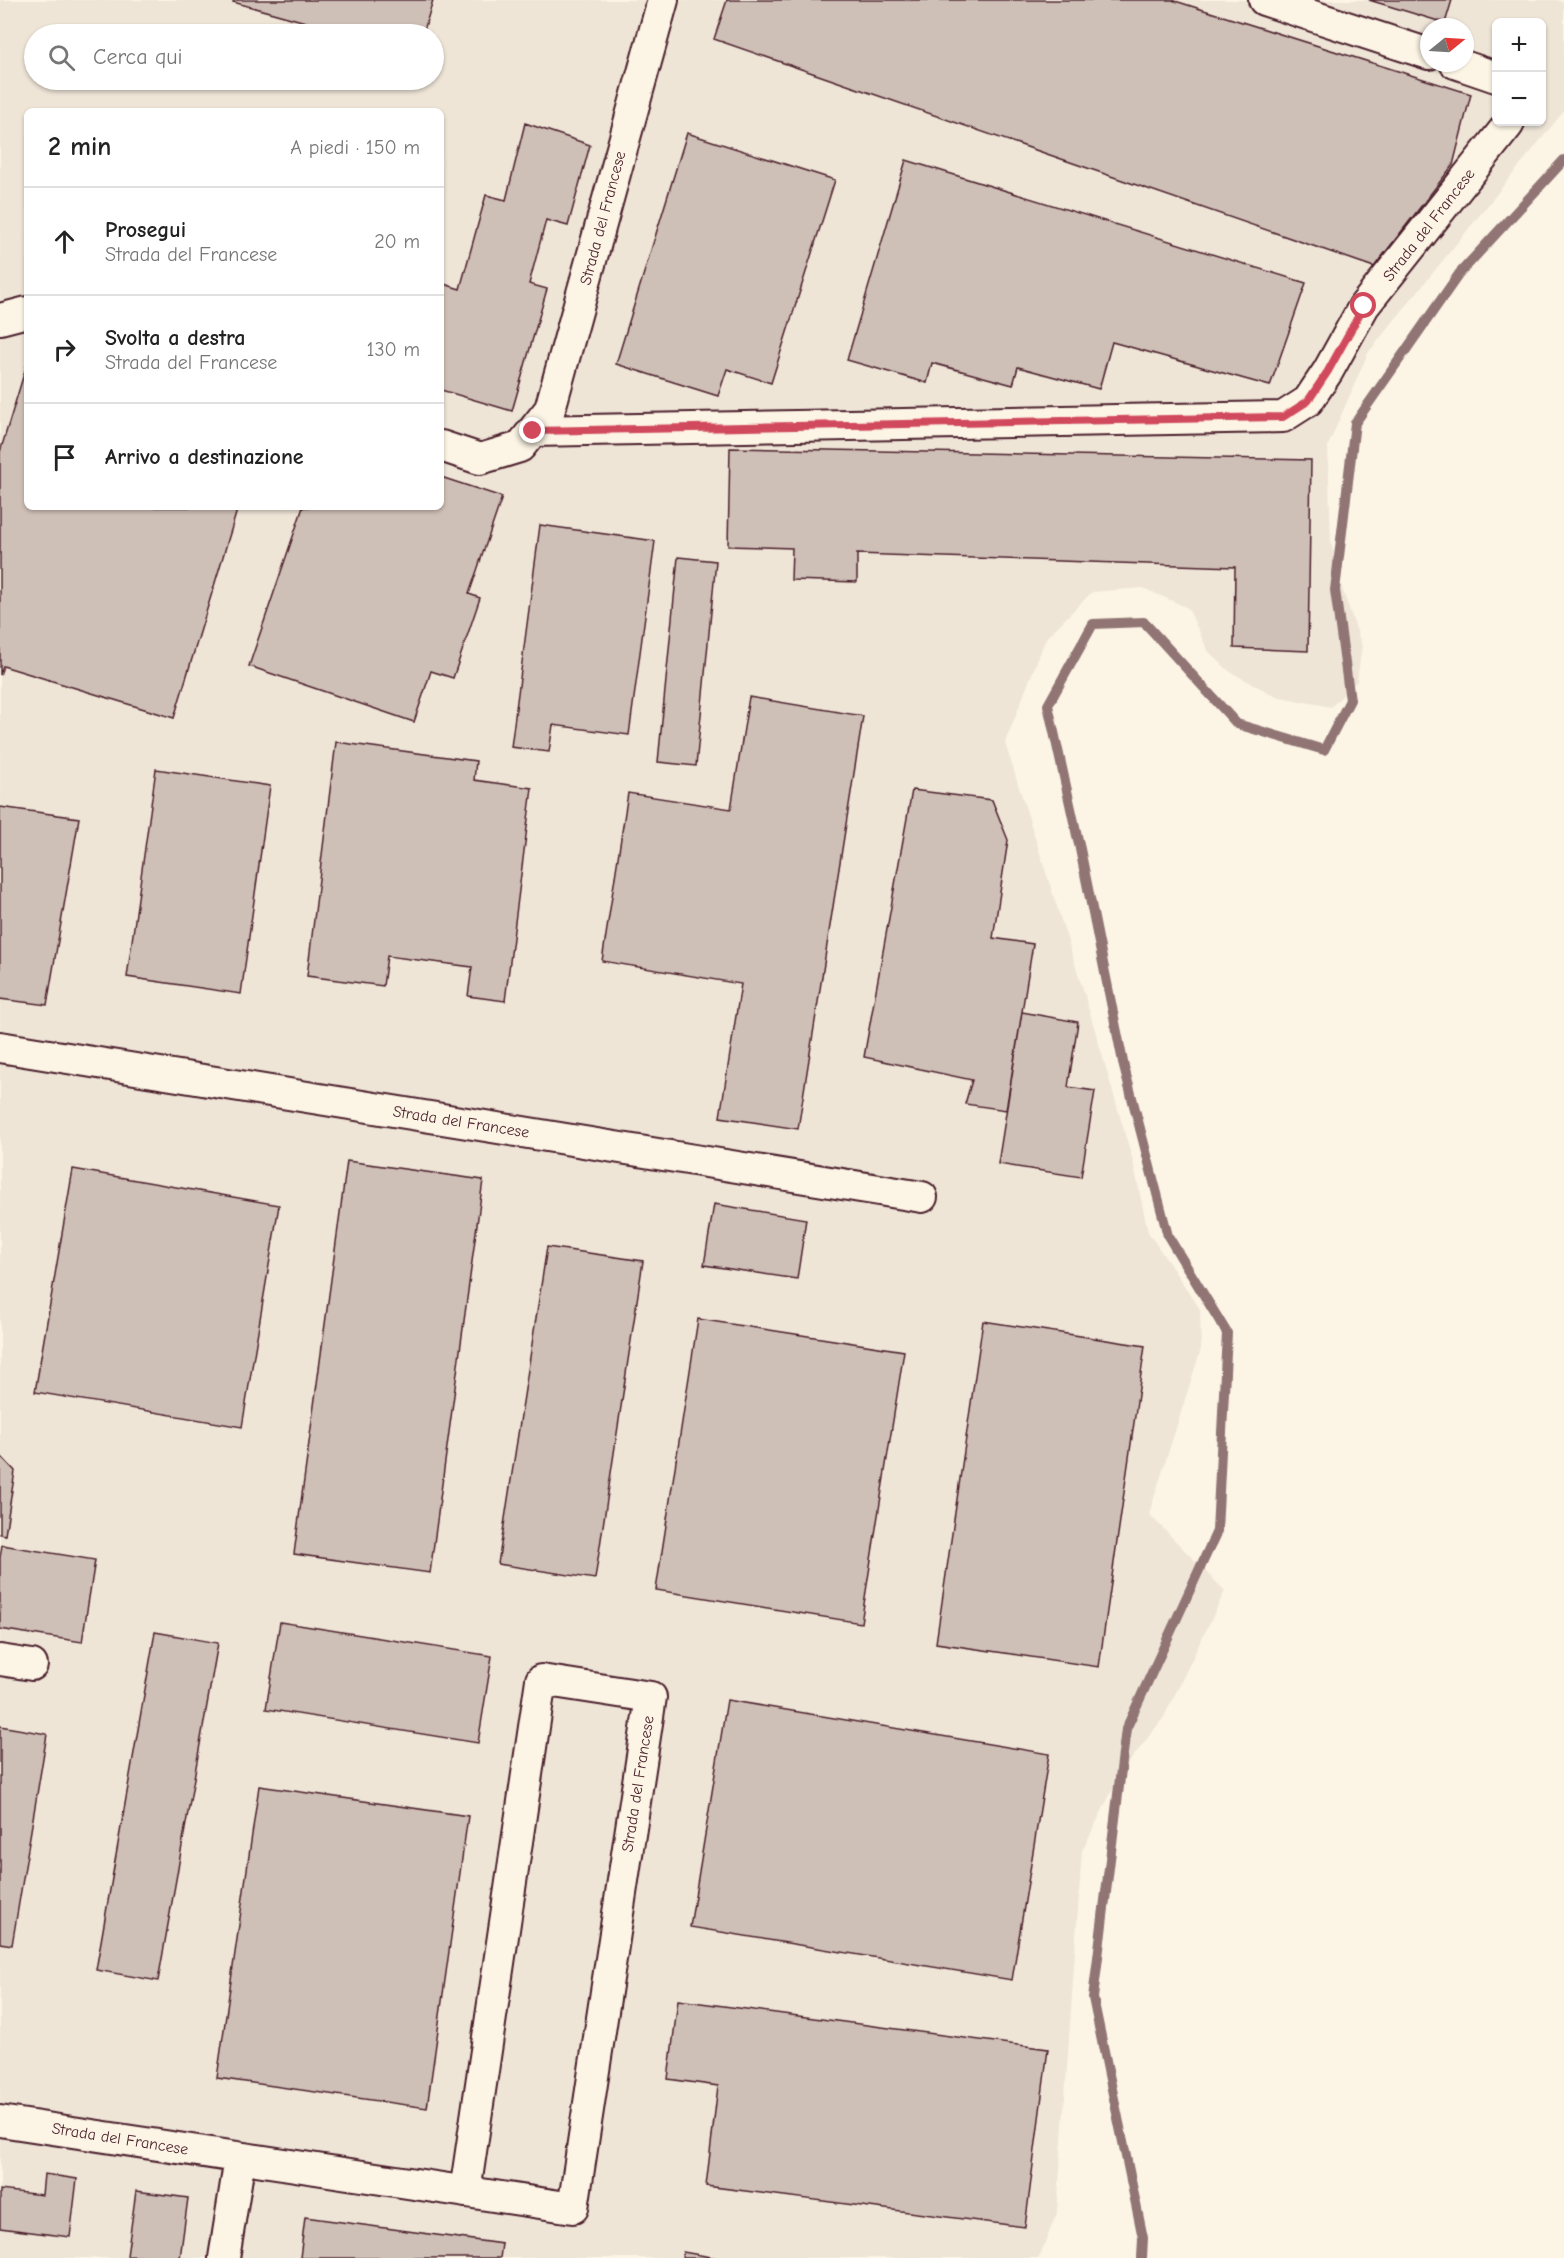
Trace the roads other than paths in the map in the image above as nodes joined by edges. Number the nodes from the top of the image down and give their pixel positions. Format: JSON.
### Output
{"nodes":[{"id":1,"x":663,"y":0,"type":"edge"},
{"id":2,"x":1264,"y":0,"type":"edge"},
{"id":3,"x":1420,"y":51,"type":"edge"},
{"id":4,"x":1474,"y":69,"type":"edge"},
{"id":5,"x":1492,"y":75,"type":"edge"},
{"id":6,"x":1507,"y":126,"type":"edge"},
{"id":7,"x":24,"y":313,"type":"edge"},
{"id":8,"x":0,"y":319,"type":"edge"},
{"id":9,"x":533,"y":431,"type":"junction"},
{"id":10,"x":444,"y":447,"type":"edge"},
{"id":11,"x":0,"y":1047,"type":"edge"},
{"id":12,"x":922,"y":1197,"type":"dead end"},
{"id":13,"x":0,"y":1660,"type":"edge"},
{"id":14,"x":32,"y":1665,"type":"dead end"},
{"id":15,"x":0,"y":2121,"type":"edge"},
{"id":16,"x":240,"y":2158,"type":"junction"},
{"id":17,"x":465,"y":2192,"type":"junction"},
{"id":18,"x":224,"y":2258,"type":"edge"}],
"edges":[{"from":1,"to":9,"type":"street","name":"Strada del Francese"},
{"from":2,"to":3,"type":"street"},
{"from":4,"to":5,"type":"street"},
{"from":6,"to":9,"type":"street","name":"Strada del Francese"},
{"from":7,"to":8,"type":"street"},
{"from":9,"to":10,"type":"street","name":"Strada del Francese"},
{"from":11,"to":12,"type":"street","name":"Strada del Francese"},
{"from":13,"to":14,"type":"street"},
{"from":15,"to":16,"type":"street","name":"Strada del Francese"},
{"from":16,"to":17,"type":"street","name":"Strada del Francese"},
{"from":16,"to":18,"type":"street"},
{"from":17,"to":17,"type":"street","name":"Strada del Francese"}]}
